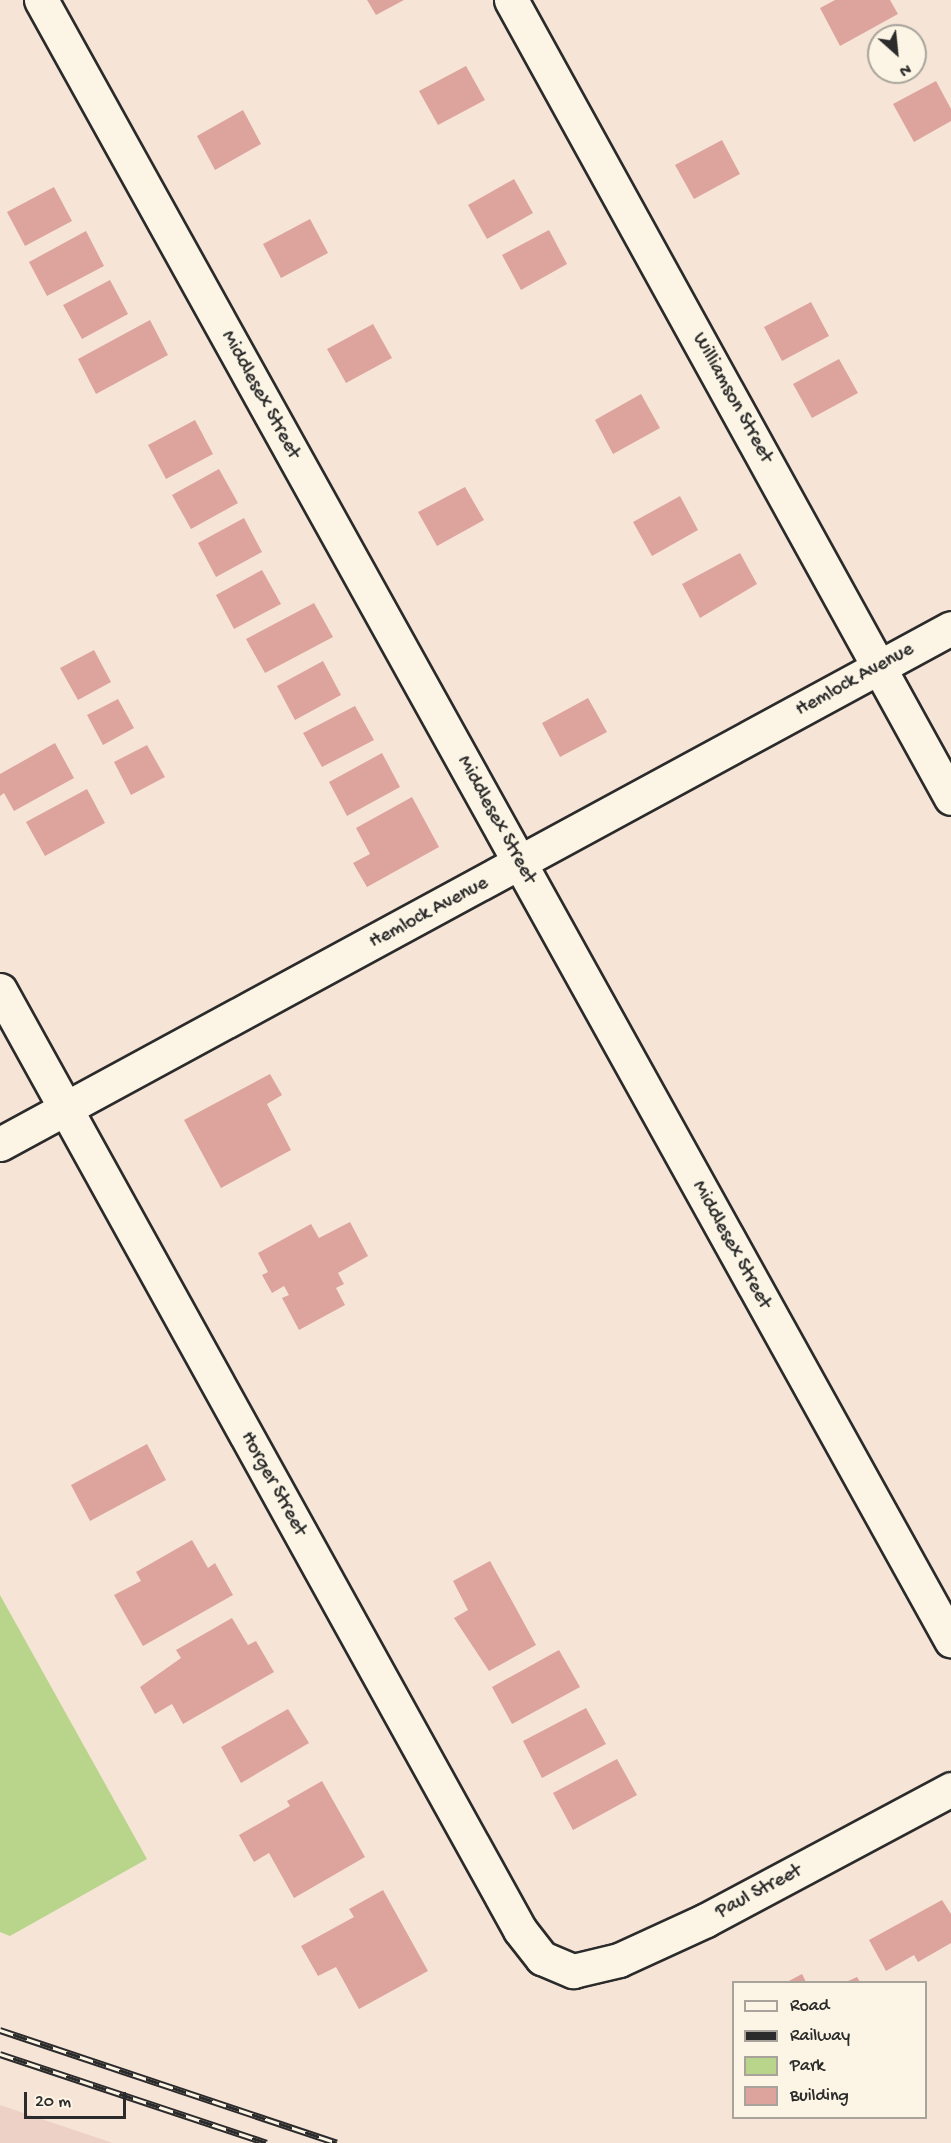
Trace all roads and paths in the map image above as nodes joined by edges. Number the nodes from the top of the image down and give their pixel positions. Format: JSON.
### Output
{"nodes":[{"id":1,"x":41,"y":0,"type":"edge"},
{"id":2,"x":511,"y":0,"type":"edge"},
{"id":3,"x":951,"y":628,"type":"edge"},
{"id":4,"x":880,"y":666,"type":"junction"},
{"id":5,"x":951,"y":798,"type":"edge"},
{"id":6,"x":520,"y":863,"type":"junction"},
{"id":7,"x":0,"y":990,"type":"edge"},
{"id":8,"x":66,"y":1110,"type":"junction"},
{"id":9,"x":0,"y":1144,"type":"edge"},
{"id":10,"x":951,"y":1640,"type":"edge"},
{"id":11,"x":951,"y":1789,"type":"edge"},
{"id":12,"x":558,"y":1967,"type":"joint"}],
"edges":[{"from":1,"to":6,"type":"street","name":"Middlesex Street"},
{"from":2,"to":4,"type":"street","name":"Williamson Street"},
{"from":3,"to":4,"type":"street","name":"Hemlock Avenue"},
{"from":4,"to":5,"type":"street","name":"Williamson Street"},
{"from":4,"to":6,"type":"street","name":"Hemlock Avenue"},
{"from":6,"to":8,"type":"street","name":"Hemlock Avenue"},
{"from":6,"to":10,"type":"street","name":"Middlesex Street"},
{"from":7,"to":8,"type":"street","name":"Horger Street"},
{"from":8,"to":9,"type":"street","name":"Hemlock Avenue"},
{"from":8,"to":12,"type":"street","name":"Horger Street"},
{"from":11,"to":12,"type":"street","name":"Paul Street"}]}
